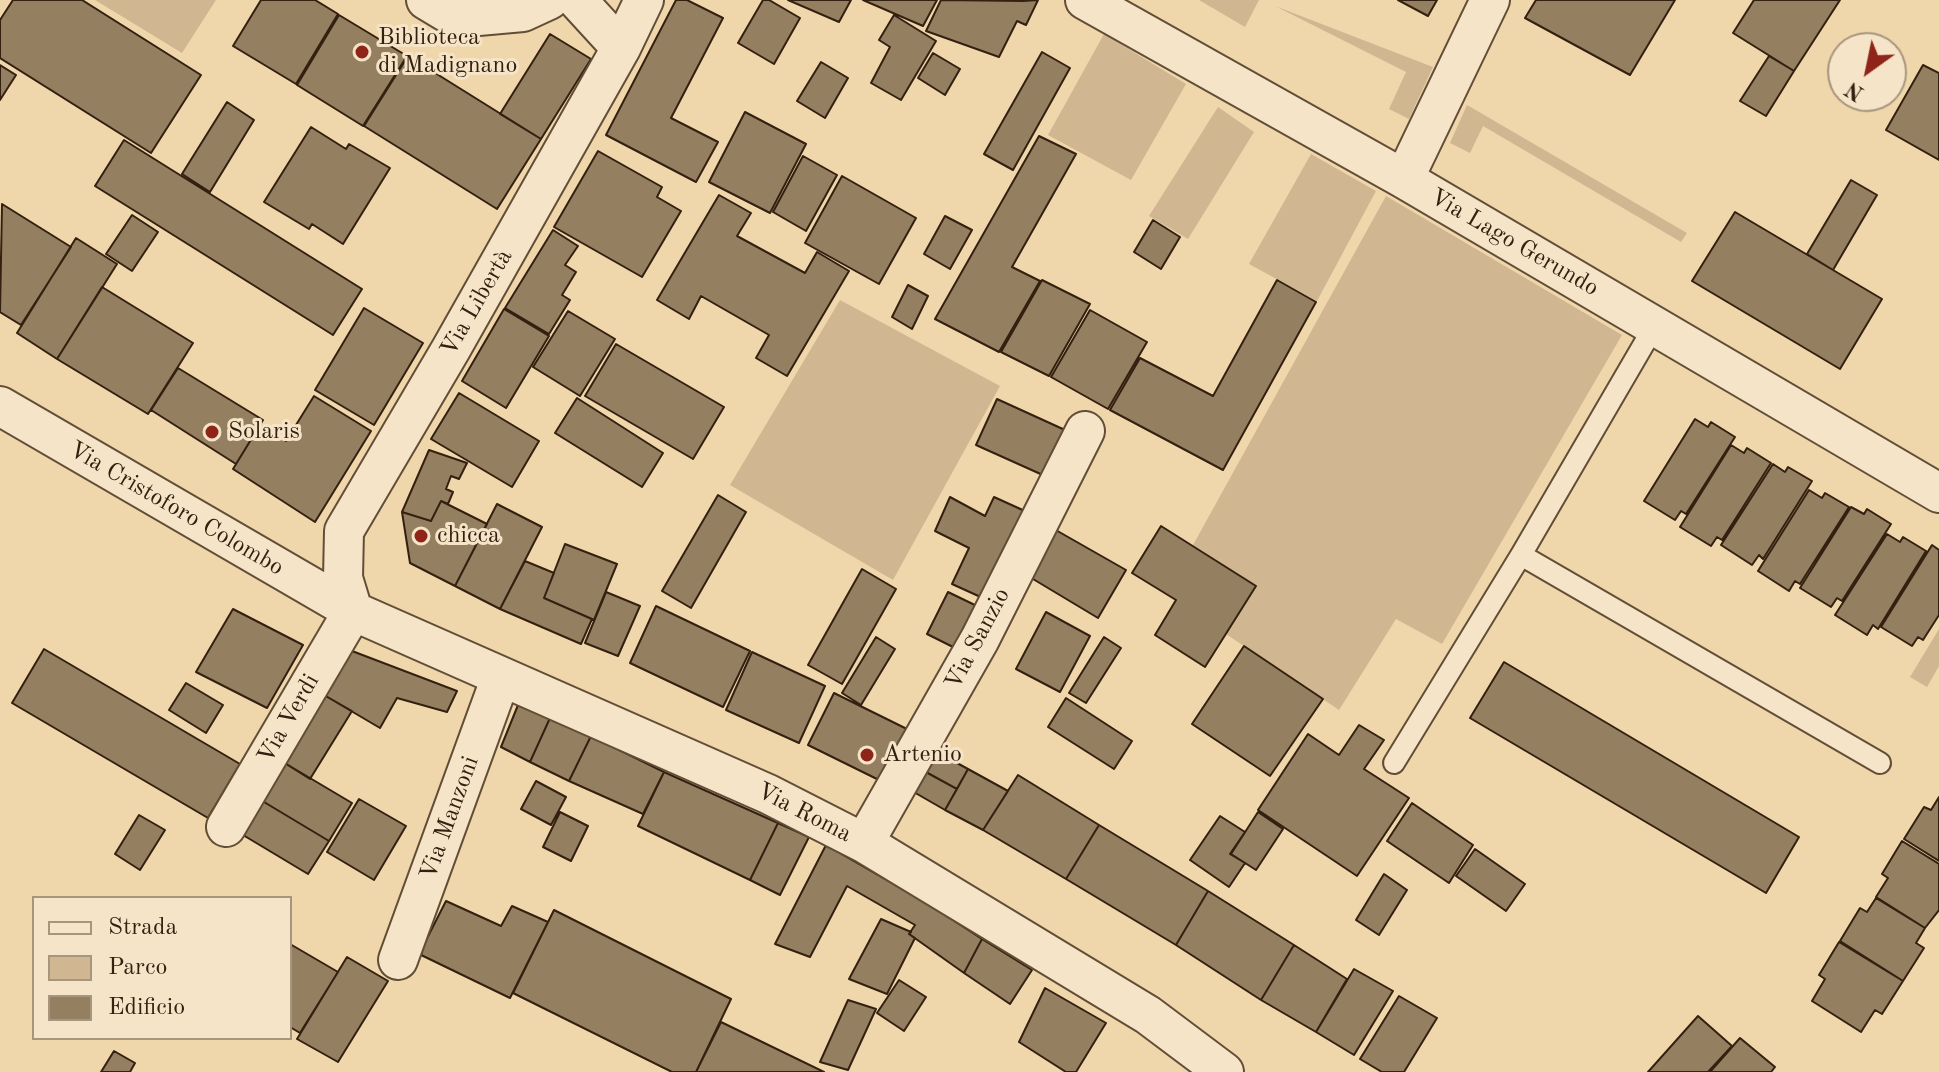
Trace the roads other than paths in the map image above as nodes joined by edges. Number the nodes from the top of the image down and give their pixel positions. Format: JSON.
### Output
{"nodes":[{"id":1,"x":426,"y":0,"type":"edge"},
{"id":2,"x":549,"y":0,"type":"edge"},
{"id":3,"x":577,"y":0,"type":"edge"},
{"id":4,"x":644,"y":0,"type":"edge"},
{"id":5,"x":1085,"y":0,"type":"edge"},
{"id":6,"x":1490,"y":0,"type":"edge"},
{"id":7,"x":621,"y":48,"type":"junction"},
{"id":8,"x":1404,"y":179,"type":"junction"},
{"id":9,"x":1655,"y":325,"type":"junction"},
{"id":10,"x":0,"y":406,"type":"edge"},
{"id":11,"x":1085,"y":431,"type":"dead end"},
{"id":12,"x":1939,"y":493,"type":"edge"},
{"id":13,"x":1521,"y":555,"type":"junction"},
{"id":14,"x":353,"y":611,"type":"junction"},
{"id":15,"x":501,"y":677,"type":"junction"},
{"id":16,"x":1394,"y":763,"type":"dead end"},
{"id":17,"x":1880,"y":763,"type":"dead end"},
{"id":18,"x":226,"y":827,"type":"dead end"},
{"id":19,"x":864,"y":843,"type":"junction"},
{"id":20,"x":398,"y":960,"type":"dead end"},
{"id":21,"x":1224,"y":1072,"type":"edge"}],
"edges":[{"from":1,"to":2,"type":"street"},
{"from":3,"to":7,"type":"street"},
{"from":4,"to":7,"type":"street","name":"Via Libertà"},
{"from":5,"to":8,"type":"street","name":"Via Lago Gerundo"},
{"from":6,"to":8,"type":"street"},
{"from":7,"to":14,"type":"street","name":"Via Libertà"},
{"from":8,"to":9,"type":"street","name":"Via Lago Gerundo"},
{"from":9,"to":12,"type":"street","name":"Via Lago Gerundo"},
{"from":9,"to":13,"type":"lane"},
{"from":10,"to":14,"type":"street","name":"Via Cristoforo Colombo"},
{"from":11,"to":19,"type":"street","name":"Via Sanzio"},
{"from":13,"to":16,"type":"lane"},
{"from":13,"to":17,"type":"lane"},
{"from":14,"to":15,"type":"street","name":"Via Roma"},
{"from":14,"to":18,"type":"street","name":"Via Verdi"},
{"from":15,"to":19,"type":"street","name":"Via Roma"},
{"from":15,"to":20,"type":"street","name":"Via Manzoni"},
{"from":19,"to":21,"type":"street","name":"Via Roma"}]}
